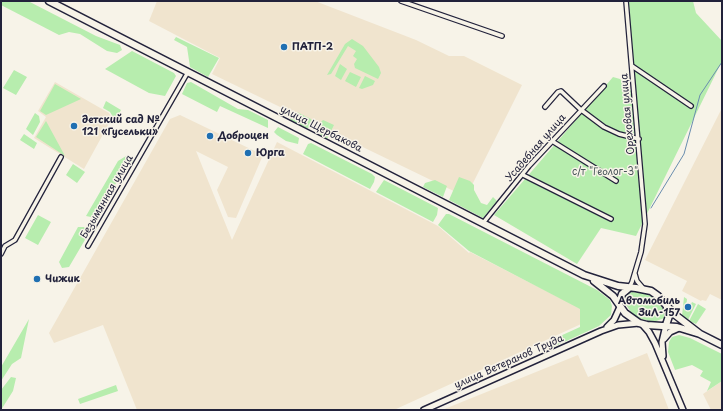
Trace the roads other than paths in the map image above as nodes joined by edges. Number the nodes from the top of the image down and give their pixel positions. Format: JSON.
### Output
{"nodes":[{"id":1,"x":50,"y":1,"type":"edge"},
{"id":2,"x":401,"y":1,"type":"edge"},
{"id":3,"x":626,"y":1,"type":"edge"},
{"id":4,"x":502,"y":36,"type":"dead end"},
{"id":5,"x":632,"y":66,"type":"junction"},
{"id":6,"x":188,"y":72,"type":"junction"},
{"id":7,"x":604,"y":86,"type":"dead end"},
{"id":8,"x":691,"y":106,"type":"dead end"},
{"id":9,"x":545,"y":107,"type":"dead end"},
{"id":10,"x":580,"y":109,"type":"junction"},
{"id":11,"x":639,"y":139,"type":"junction"},
{"id":12,"x":552,"y":141,"type":"junction"},
{"id":13,"x":61,"y":157,"type":"dead end"},
{"id":14,"x":523,"y":175,"type":"junction"},
{"id":15,"x":616,"y":181,"type":"dead end"},
{"id":16,"x":611,"y":219,"type":"dead end"},
{"id":17,"x":483,"y":223,"type":"junction"},
{"id":18,"x":88,"y":246,"type":"dead end"},
{"id":19,"x":1,"y":254,"type":"edge"},
{"id":20,"x":635,"y":273,"type":"junction"},
{"id":21,"x":584,"y":275,"type":"junction"},
{"id":22,"x":629,"y":288,"type":"junction"},
{"id":23,"x":644,"y":289,"type":"junction"},
{"id":24,"x":619,"y":305,"type":"junction"},
{"id":25,"x":667,"y":306,"type":"junction"},
{"id":26,"x":640,"y":324,"type":"junction"},
{"id":27,"x":666,"y":325,"type":"junction"},
{"id":28,"x":682,"y":328,"type":"junction"},
{"id":29,"x":601,"y":331,"type":"junction"},
{"id":30,"x":700,"y":334,"type":"junction"},
{"id":31,"x":662,"y":342,"type":"junction"},
{"id":32,"x":722,"y":345,"type":"edge"},
{"id":33,"x":665,"y":364,"type":"junction"},
{"id":34,"x":424,"y":410,"type":"edge"},
{"id":35,"x":683,"y":410,"type":"edge"}],
"edges":[{"from":1,"to":6,"type":"main road","name":"улица Щербакова"},
{"from":2,"to":4,"type":"street"},
{"from":3,"to":5,"type":"street","name":"Ореховая улица"},
{"from":5,"to":8,"type":"street"},
{"from":5,"to":11,"type":"street","name":"Ореховая улица"},
{"from":6,"to":17,"type":"main road","name":"улица Щербакова"},
{"from":6,"to":18,"type":"street","name":"Безымянная улица"},
{"from":7,"to":10,"type":"street","name":"Усадебная улица"},
{"from":9,"to":10,"type":"street"},
{"from":10,"to":11,"type":"street"},
{"from":10,"to":12,"type":"street","name":"Усадебная улица"},
{"from":11,"to":20,"type":"street","name":"Ореховая улица"},
{"from":12,"to":14,"type":"street","name":"Усадебная улица"},
{"from":12,"to":15,"type":"street"},
{"from":13,"to":19,"type":"street"},
{"from":14,"to":16,"type":"street"},
{"from":14,"to":17,"type":"street","name":"Усадебная улица"},
{"from":17,"to":21,"type":"main road","name":"улица Щербакова"},
{"from":20,"to":22,"type":"street","name":"Ореховая улица"},
{"from":20,"to":23,"type":"street"},
{"from":21,"to":22,"type":"main road"},
{"from":21,"to":24,"type":"main road"},
{"from":22,"to":23,"type":"main road"},
{"from":22,"to":24,"type":"main road"},
{"from":23,"to":25,"type":"main road"},
{"from":24,"to":26,"type":"main road"},
{"from":24,"to":29,"type":"main road"},
{"from":25,"to":27,"type":"main road"},
{"from":25,"to":30,"type":"main road"},
{"from":26,"to":27,"type":"main road"},
{"from":26,"to":29,"type":"main road"},
{"from":26,"to":33,"type":"main road"},
{"from":27,"to":28,"type":"main road"},
{"from":27,"to":31,"type":"main road"},
{"from":28,"to":30,"type":"main road"},
{"from":28,"to":31,"type":"main road"},
{"from":29,"to":34,"type":"main road","name":"улица Ветеранов Труда"},
{"from":30,"to":32,"type":"main road"},
{"from":31,"to":33,"type":"main road"},
{"from":33,"to":35,"type":"main road"}]}
